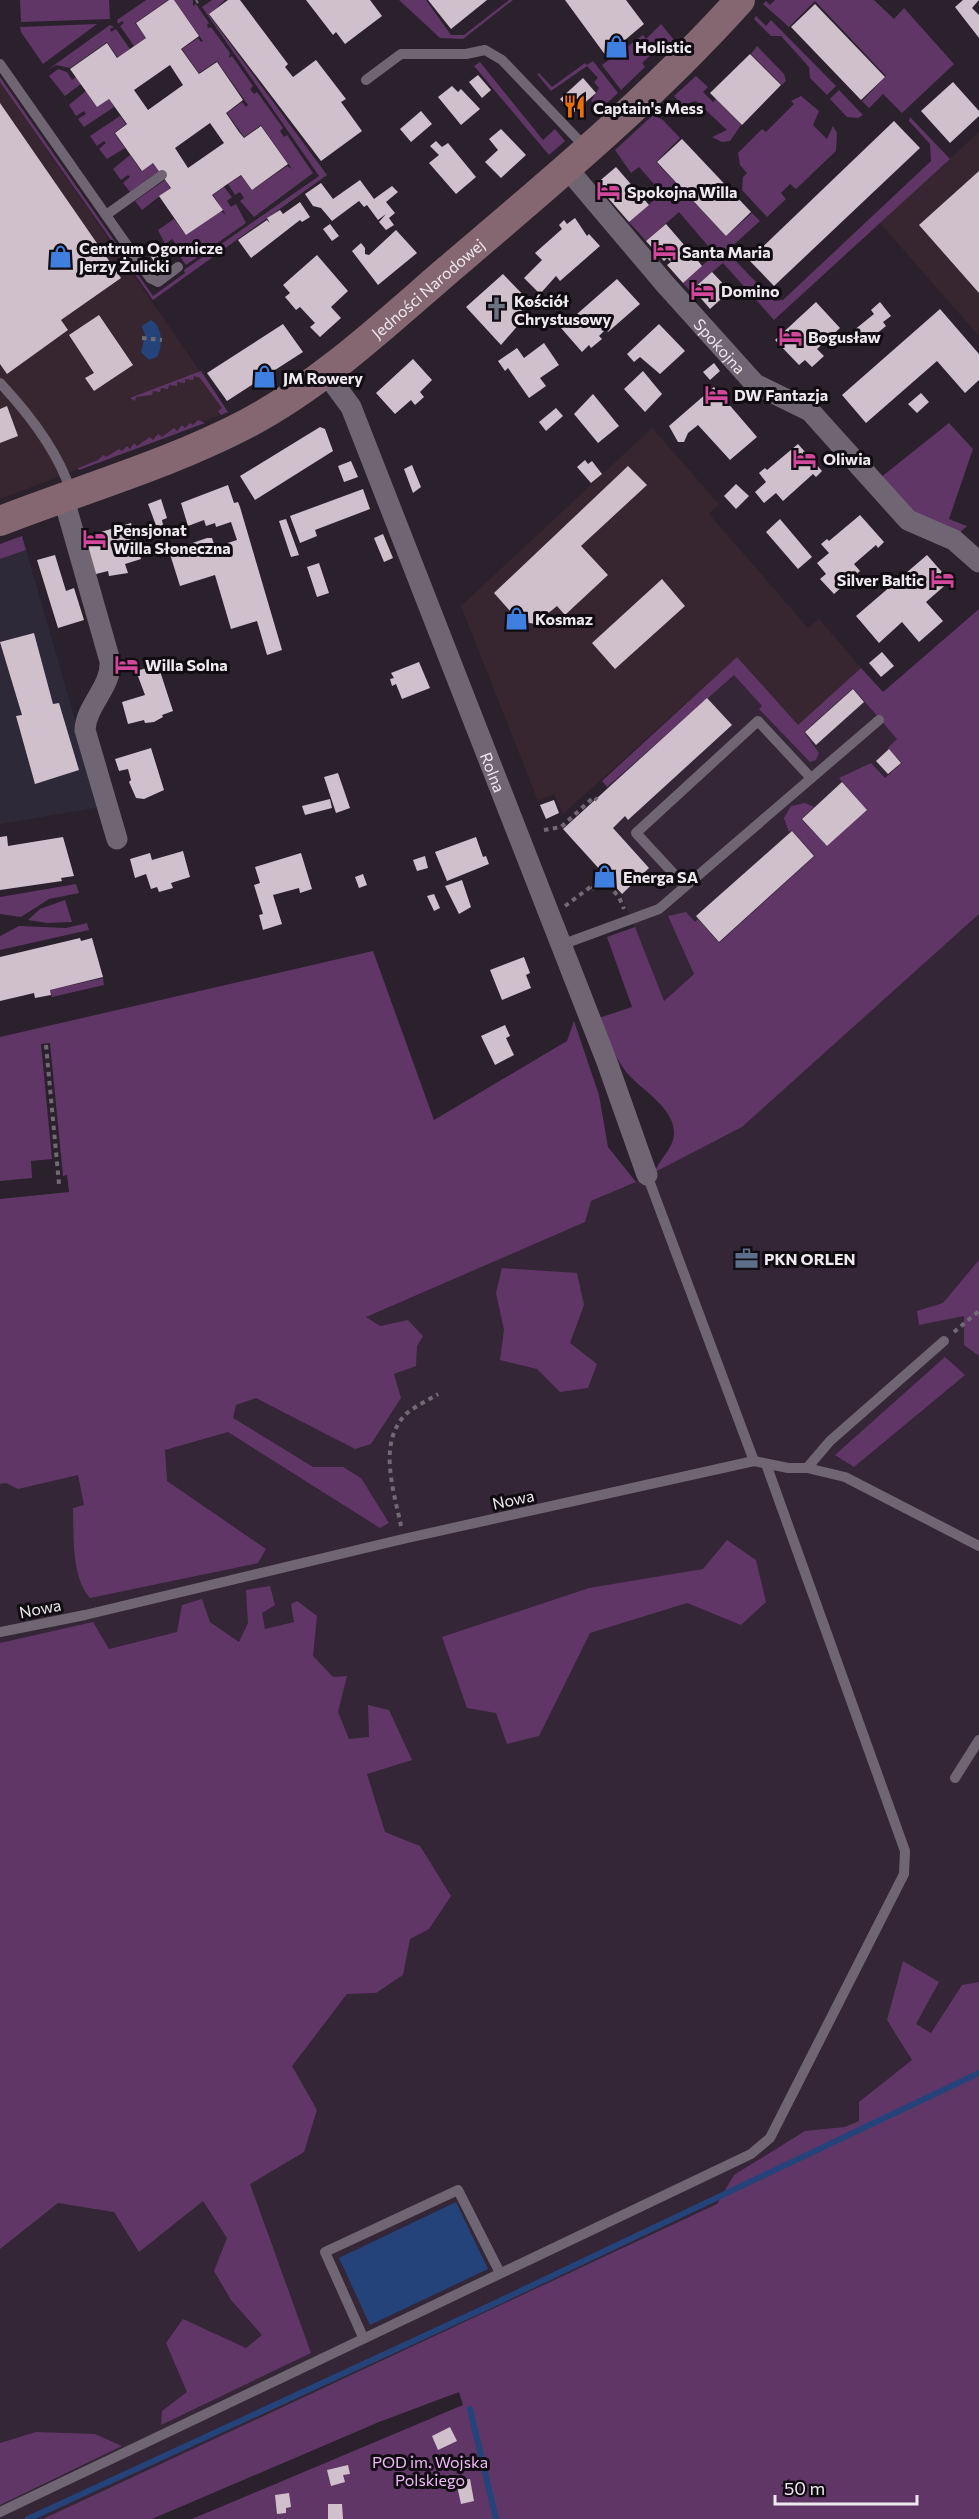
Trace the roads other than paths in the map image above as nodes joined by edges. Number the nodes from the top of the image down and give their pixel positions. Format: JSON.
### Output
{"nodes":[{"id":1,"x":740,"y":0,"type":"edge"},
{"id":2,"x":0,"y":64,"type":"edge"},
{"id":3,"x":366,"y":80,"type":"dead end"},
{"id":4,"x":576,"y":158,"type":"junction"},
{"id":5,"x":162,"y":175,"type":"dead end"},
{"id":6,"x":106,"y":215,"type":"junction"},
{"id":7,"x":178,"y":267,"type":"dead end"},
{"id":8,"x":326,"y":373,"type":"junction"},
{"id":9,"x":0,"y":383,"type":"edge"},
{"id":10,"x":67,"y":495,"type":"junction"},
{"id":11,"x":0,"y":521,"type":"edge"},
{"id":12,"x":979,"y":562,"type":"edge"},
{"id":13,"x":879,"y":720,"type":"dead end"},
{"id":14,"x":811,"y":778,"type":"junction"},
{"id":15,"x":117,"y":839,"type":"dead end"},
{"id":16,"x":685,"y":886,"type":"junction"},
{"id":17,"x":561,"y":945,"type":"junction"},
{"id":18,"x":647,"y":1175,"type":"joint"},
{"id":19,"x":944,"y":1341,"type":"road end"},
{"id":20,"x":754,"y":1461,"type":"junction"},
{"id":21,"x":766,"y":1464,"type":"junction"},
{"id":22,"x":807,"y":1468,"type":"junction"},
{"id":23,"x":979,"y":1546,"type":"edge"},
{"id":24,"x":0,"y":1632,"type":"edge"},
{"id":25,"x":979,"y":1740,"type":"edge"},
{"id":26,"x":955,"y":1778,"type":"dead end"},
{"id":27,"x":500,"y":2273,"type":"junction"},
{"id":28,"x":363,"y":2337,"type":"junction"},
{"id":29,"x":0,"y":2512,"type":"edge"}],
"edges":[{"from":1,"to":4,"type":"street","name":"Jedności Narodowej"},
{"from":2,"to":6,"type":"lane"},
{"from":3,"to":4,"type":"lane"},
{"from":4,"to":8,"type":"street","name":"Jedności Narodowej"},
{"from":4,"to":12,"type":"street","name":"Spokojna"},
{"from":5,"to":6,"type":"lane"},
{"from":6,"to":7,"type":"lane"},
{"from":8,"to":10,"type":"street","name":"Jedności Narodowej"},
{"from":8,"to":17,"type":"street","name":"Rolna"},
{"from":9,"to":10,"type":"lane"},
{"from":10,"to":11,"type":"street","name":"Jedności Narodowej"},
{"from":10,"to":15,"type":"street"},
{"from":13,"to":14,"type":"lane"},
{"from":14,"to":16,"type":"lane"},
{"from":14,"to":16,"type":"lane"},
{"from":16,"to":17,"type":"lane"},
{"from":17,"to":18,"type":"street","name":"Rolna"},
{"from":18,"to":20,"type":"lane"},
{"from":19,"to":22,"type":"lane"},
{"from":20,"to":21,"type":"lane","name":"Nowa"},
{"from":20,"to":24,"type":"lane","name":"Nowa"},
{"from":21,"to":22,"type":"lane","name":"Nowa"},
{"from":21,"to":27,"type":"lane"},
{"from":22,"to":23,"type":"lane","name":"Nowa"},
{"from":25,"to":26,"type":"lane"},
{"from":27,"to":28,"type":"lane"},
{"from":27,"to":28,"type":"lane"},
{"from":28,"to":29,"type":"lane"}]}
